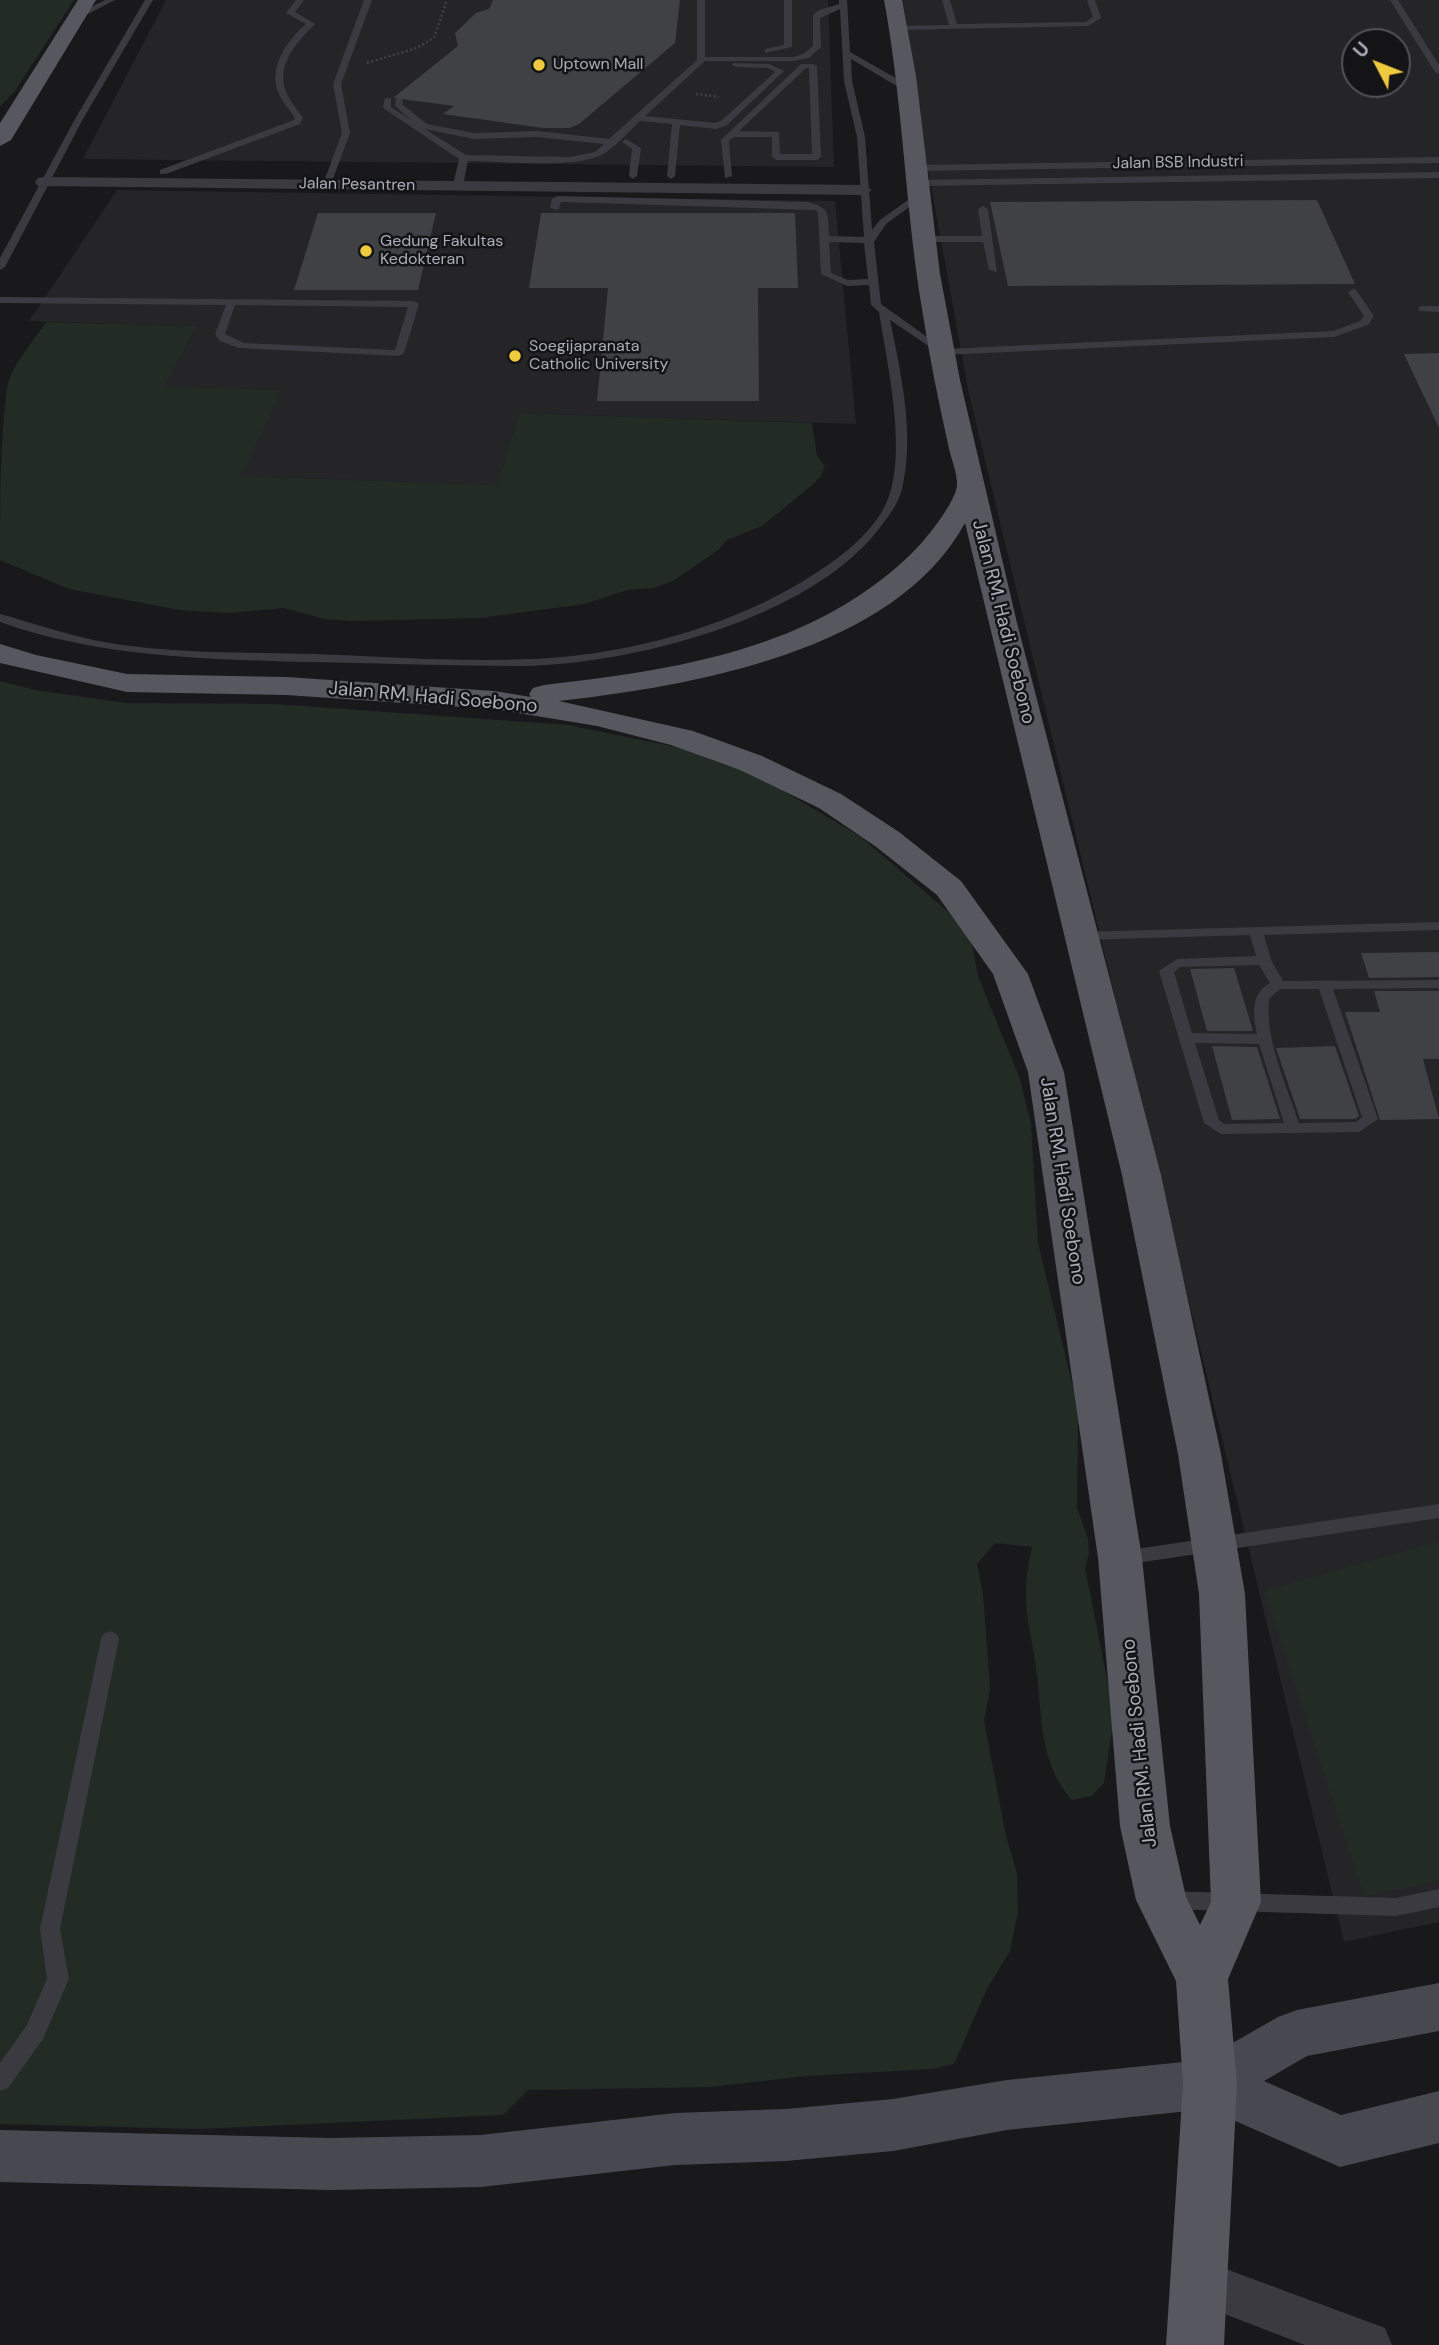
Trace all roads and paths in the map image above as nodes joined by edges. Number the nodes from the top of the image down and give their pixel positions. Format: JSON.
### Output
{"nodes":[{"id":1,"x":111,"y":0,"type":"edge"},
{"id":2,"x":149,"y":0,"type":"edge"},
{"id":3,"x":300,"y":0,"type":"edge"},
{"id":4,"x":368,"y":0,"type":"edge"},
{"id":5,"x":447,"y":0,"type":"edge"},
{"id":6,"x":701,"y":0,"type":"edge"},
{"id":7,"x":788,"y":0,"type":"edge"},
{"id":8,"x":946,"y":0,"type":"edge"},
{"id":9,"x":1091,"y":0,"type":"edge"},
{"id":10,"x":1394,"y":0,"type":"edge"},
{"id":11,"x":844,"y":3,"type":"edge"},
{"id":12,"x":82,"y":8,"type":"edge"},
{"id":13,"x":896,"y":14,"type":"edge"},
{"id":14,"x":954,"y":28,"type":"junction"},
{"id":15,"x":741,"y":51,"type":"dead end"},
{"id":16,"x":848,"y":54,"type":"junction"},
{"id":17,"x":701,"y":59,"type":"junction"},
{"id":18,"x":736,"y":65,"type":"dead end"},
{"id":19,"x":342,"y":71,"type":"junction"},
{"id":20,"x":1439,"y":72,"type":"edge"},
{"id":21,"x":905,"y":87,"type":"junction"},
{"id":22,"x":639,"y":117,"type":"junction"},
{"id":23,"x":676,"y":123,"type":"junction"},
{"id":24,"x":731,"y":134,"type":"junction"},
{"id":25,"x":0,"y":140,"type":"edge"},
{"id":26,"x":613,"y":142,"type":"junction"},
{"id":27,"x":626,"y":142,"type":"dead end"},
{"id":28,"x":1439,"y":160,"type":"edge"},
{"id":29,"x":1178,"y":163,"type":"junction"},
{"id":30,"x":163,"y":172,"type":"junction"},
{"id":31,"x":461,"y":173,"type":"junction"},
{"id":32,"x":1439,"y":175,"type":"edge"},
{"id":33,"x":48,"y":176,"type":"junction"},
{"id":34,"x":633,"y":176,"type":"junction"},
{"id":35,"x":728,"y":176,"type":"junction"},
{"id":36,"x":328,"y":178,"type":"junction"},
{"id":37,"x":1186,"y":180,"type":"junction"},
{"id":38,"x":670,"y":182,"type":"junction"},
{"id":39,"x":918,"y":183,"type":"junction"},
{"id":40,"x":863,"y":184,"type":"junction"},
{"id":41,"x":555,"y":208,"type":"dead end"},
{"id":42,"x":983,"y":209,"type":"dead end"},
{"id":43,"x":825,"y":239,"type":"junction"},
{"id":44,"x":924,"y":239,"type":"junction"},
{"id":45,"x":987,"y":239,"type":"junction"},
{"id":46,"x":870,"y":240,"type":"junction"},
{"id":47,"x":0,"y":267,"type":"edge"},
{"id":48,"x":994,"y":270,"type":"dead end"},
{"id":49,"x":875,"y":282,"type":"junction"},
{"id":50,"x":1353,"y":292,"type":"dead end"},
{"id":51,"x":0,"y":300,"type":"edge"},
{"id":52,"x":231,"y":304,"type":"junction"},
{"id":53,"x":1423,"y":309,"type":"dead end"},
{"id":54,"x":1439,"y":309,"type":"edge"},
{"id":55,"x":884,"y":312,"type":"junction"},
{"id":56,"x":942,"y":352,"type":"junction"},
{"id":57,"x":970,"y":486,"type":"junction"},
{"id":58,"x":0,"y":618,"type":"edge"},
{"id":59,"x":0,"y":653,"type":"edge"},
{"id":60,"x":494,"y":700,"type":"junction"},
{"id":61,"x":1439,"y":926,"type":"edge"},
{"id":62,"x":1256,"y":931,"type":"junction"},
{"id":63,"x":1080,"y":936,"type":"junction"},
{"id":64,"x":1264,"y":960,"type":"junction"},
{"id":65,"x":1324,"y":983,"type":"junction"},
{"id":66,"x":1439,"y":984,"type":"edge"},
{"id":67,"x":1278,"y":985,"type":"junction"},
{"id":68,"x":1187,"y":1038,"type":"junction"},
{"id":69,"x":1265,"y":1039,"type":"junction"},
{"id":70,"x":1293,"y":1127,"type":"junction"},
{"id":71,"x":1439,"y":1511,"type":"edge"},
{"id":72,"x":1215,"y":1544,"type":"junction"},
{"id":73,"x":1120,"y":1558,"type":"junction"},
{"id":74,"x":110,"y":1639,"type":"dead end"},
{"id":75,"x":1439,"y":1898,"type":"edge"},
{"id":76,"x":1161,"y":1900,"type":"junction"},
{"id":77,"x":1236,"y":1902,"type":"junction"},
{"id":78,"x":1202,"y":1979,"type":"junction"},
{"id":79,"x":1439,"y":2007,"type":"edge"},
{"id":80,"x":0,"y":2081,"type":"edge"},
{"id":81,"x":1210,"y":2084,"type":"junction"},
{"id":82,"x":1439,"y":2118,"type":"edge"},
{"id":83,"x":0,"y":2156,"type":"edge"},
{"id":84,"x":1199,"y":2282,"type":"junction"},
{"id":85,"x":1195,"y":2345,"type":"edge"},
{"id":86,"x":1368,"y":2345,"type":"edge"}],
"edges":[{"from":1,"to":12,"type":"lane"},
{"from":2,"to":33,"type":"lane"},
{"from":3,"to":30,"type":"lane"},
{"from":4,"to":19,"type":"lane"},
{"from":5,"to":19,"type":"path"},
{"from":6,"to":17,"type":"lane"},
{"from":7,"to":15,"type":"lane"},
{"from":8,"to":14,"type":"lane"},
{"from":9,"to":14,"type":"lane"},
{"from":10,"to":20,"type":"lane"},
{"from":11,"to":16,"type":"lane"},
{"from":11,"to":17,"type":"lane"},
{"from":12,"to":25,"type":"main road"},
{"from":13,"to":14,"type":"lane"},
{"from":13,"to":21,"type":"main road","name":"Jalan RM. Hadi Soebono"},
{"from":16,"to":21,"type":"lane"},
{"from":16,"to":40,"type":"lane"},
{"from":17,"to":22,"type":"lane"},
{"from":18,"to":23,"type":"lane"},
{"from":19,"to":36,"type":"lane"},
{"from":21,"to":39,"type":"main road","name":"Jalan RM. Hadi Soebono"},
{"from":22,"to":23,"type":"lane"},
{"from":22,"to":26,"type":"lane"},
{"from":23,"to":38,"type":"lane"},
{"from":24,"to":24,"type":"lane"},
{"from":24,"to":35,"type":"lane"},
{"from":26,"to":31,"type":"lane"},
{"from":26,"to":31,"type":"lane"},
{"from":27,"to":34,"type":"lane"},
{"from":28,"to":29,"type":"lane","name":"Jalan BSB Industri"},
{"from":29,"to":37,"type":"lane"},
{"from":29,"to":39,"type":"lane","name":"Jalan BSB Industri"},
{"from":30,"to":33,"type":"street","name":"Jalan Pesantren"},
{"from":30,"to":36,"type":"street","name":"Jalan Pesantren"},
{"from":31,"to":34,"type":"street","name":"Jalan Pesantren"},
{"from":31,"to":36,"type":"street","name":"Jalan Pesantren"},
{"from":31,"to":38,"type":"street","name":"Jalan Pesantren"},
{"from":32,"to":37,"type":"lane","name":"Jalan BSB Industri"},
{"from":33,"to":36,"type":"street","name":"Jalan Pesantren"},
{"from":33,"to":47,"type":"lane"},
{"from":34,"to":38,"type":"street","name":"Jalan Pesantren"},
{"from":35,"to":38,"type":"street","name":"Jalan Pesantren"},
{"from":35,"to":40,"type":"street","name":"Jalan Pesantren"},
{"from":37,"to":39,"type":"lane","name":"Jalan BSB Industri"},
{"from":38,"to":40,"type":"street","name":"Jalan Pesantren"},
{"from":39,"to":44,"type":"main road","name":"Jalan RM. Hadi Soebono"},
{"from":39,"to":46,"type":"lane"},
{"from":40,"to":46,"type":"lane"},
{"from":41,"to":43,"type":"lane"},
{"from":42,"to":45,"type":"lane"},
{"from":43,"to":46,"type":"lane"},
{"from":43,"to":49,"type":"lane"},
{"from":44,"to":45,"type":"lane"},
{"from":44,"to":56,"type":"main road","name":"Jalan RM. Hadi Soebono"},
{"from":45,"to":48,"type":"lane"},
{"from":46,"to":49,"type":"lane"},
{"from":49,"to":55,"type":"lane"},
{"from":50,"to":56,"type":"lane"},
{"from":51,"to":52,"type":"lane"},
{"from":52,"to":52,"type":"lane"},
{"from":53,"to":54,"type":"lane"},
{"from":55,"to":56,"type":"lane"},
{"from":55,"to":58,"type":"lane"},
{"from":56,"to":57,"type":"main road","name":"Jalan RM. Hadi Soebono"},
{"from":57,"to":60,"type":"main road"},
{"from":57,"to":63,"type":"main road","name":"Jalan RM. Hadi Soebono"},
{"from":59,"to":60,"type":"main road","name":"Jalan RM. Hadi Soebono"},
{"from":60,"to":73,"type":"main road","name":"Jalan RM. Hadi Soebono"},
{"from":61,"to":62,"type":"lane"},
{"from":62,"to":63,"type":"lane"},
{"from":62,"to":64,"type":"lane"},
{"from":63,"to":72,"type":"main road","name":"Jalan RM. Hadi Soebono"},
{"from":64,"to":67,"type":"lane"},
{"from":64,"to":68,"type":"lane"},
{"from":65,"to":66,"type":"lane"},
{"from":65,"to":67,"type":"lane"},
{"from":65,"to":70,"type":"lane"},
{"from":67,"to":69,"type":"lane"},
{"from":68,"to":69,"type":"lane"},
{"from":68,"to":70,"type":"lane"},
{"from":69,"to":70,"type":"lane"},
{"from":71,"to":72,"type":"lane"},
{"from":72,"to":73,"type":"lane"},
{"from":72,"to":77,"type":"main road","name":"Jalan RM. Hadi Soebono"},
{"from":73,"to":76,"type":"main road","name":"Jalan RM. Hadi Soebono"},
{"from":74,"to":80,"type":"lane"},
{"from":75,"to":77,"type":"lane"},
{"from":76,"to":77,"type":"lane"},
{"from":76,"to":78,"type":"main road","name":"Jalan RM. Hadi Soebono"},
{"from":77,"to":78,"type":"main road","name":"Jalan RM. Hadi Soebono"},
{"from":78,"to":81,"type":"main road","name":"Jalan RM. Hadi Soebono"},
{"from":79,"to":81,"type":"main road"},
{"from":81,"to":82,"type":"main road"},
{"from":81,"to":83,"type":"main road"},
{"from":81,"to":84,"type":"main road","name":"Jalan RM. Hadi Soebono"},
{"from":84,"to":85,"type":"main road","name":"Jalan RM. Hadi Soebono"},
{"from":84,"to":86,"type":"street"}]}
